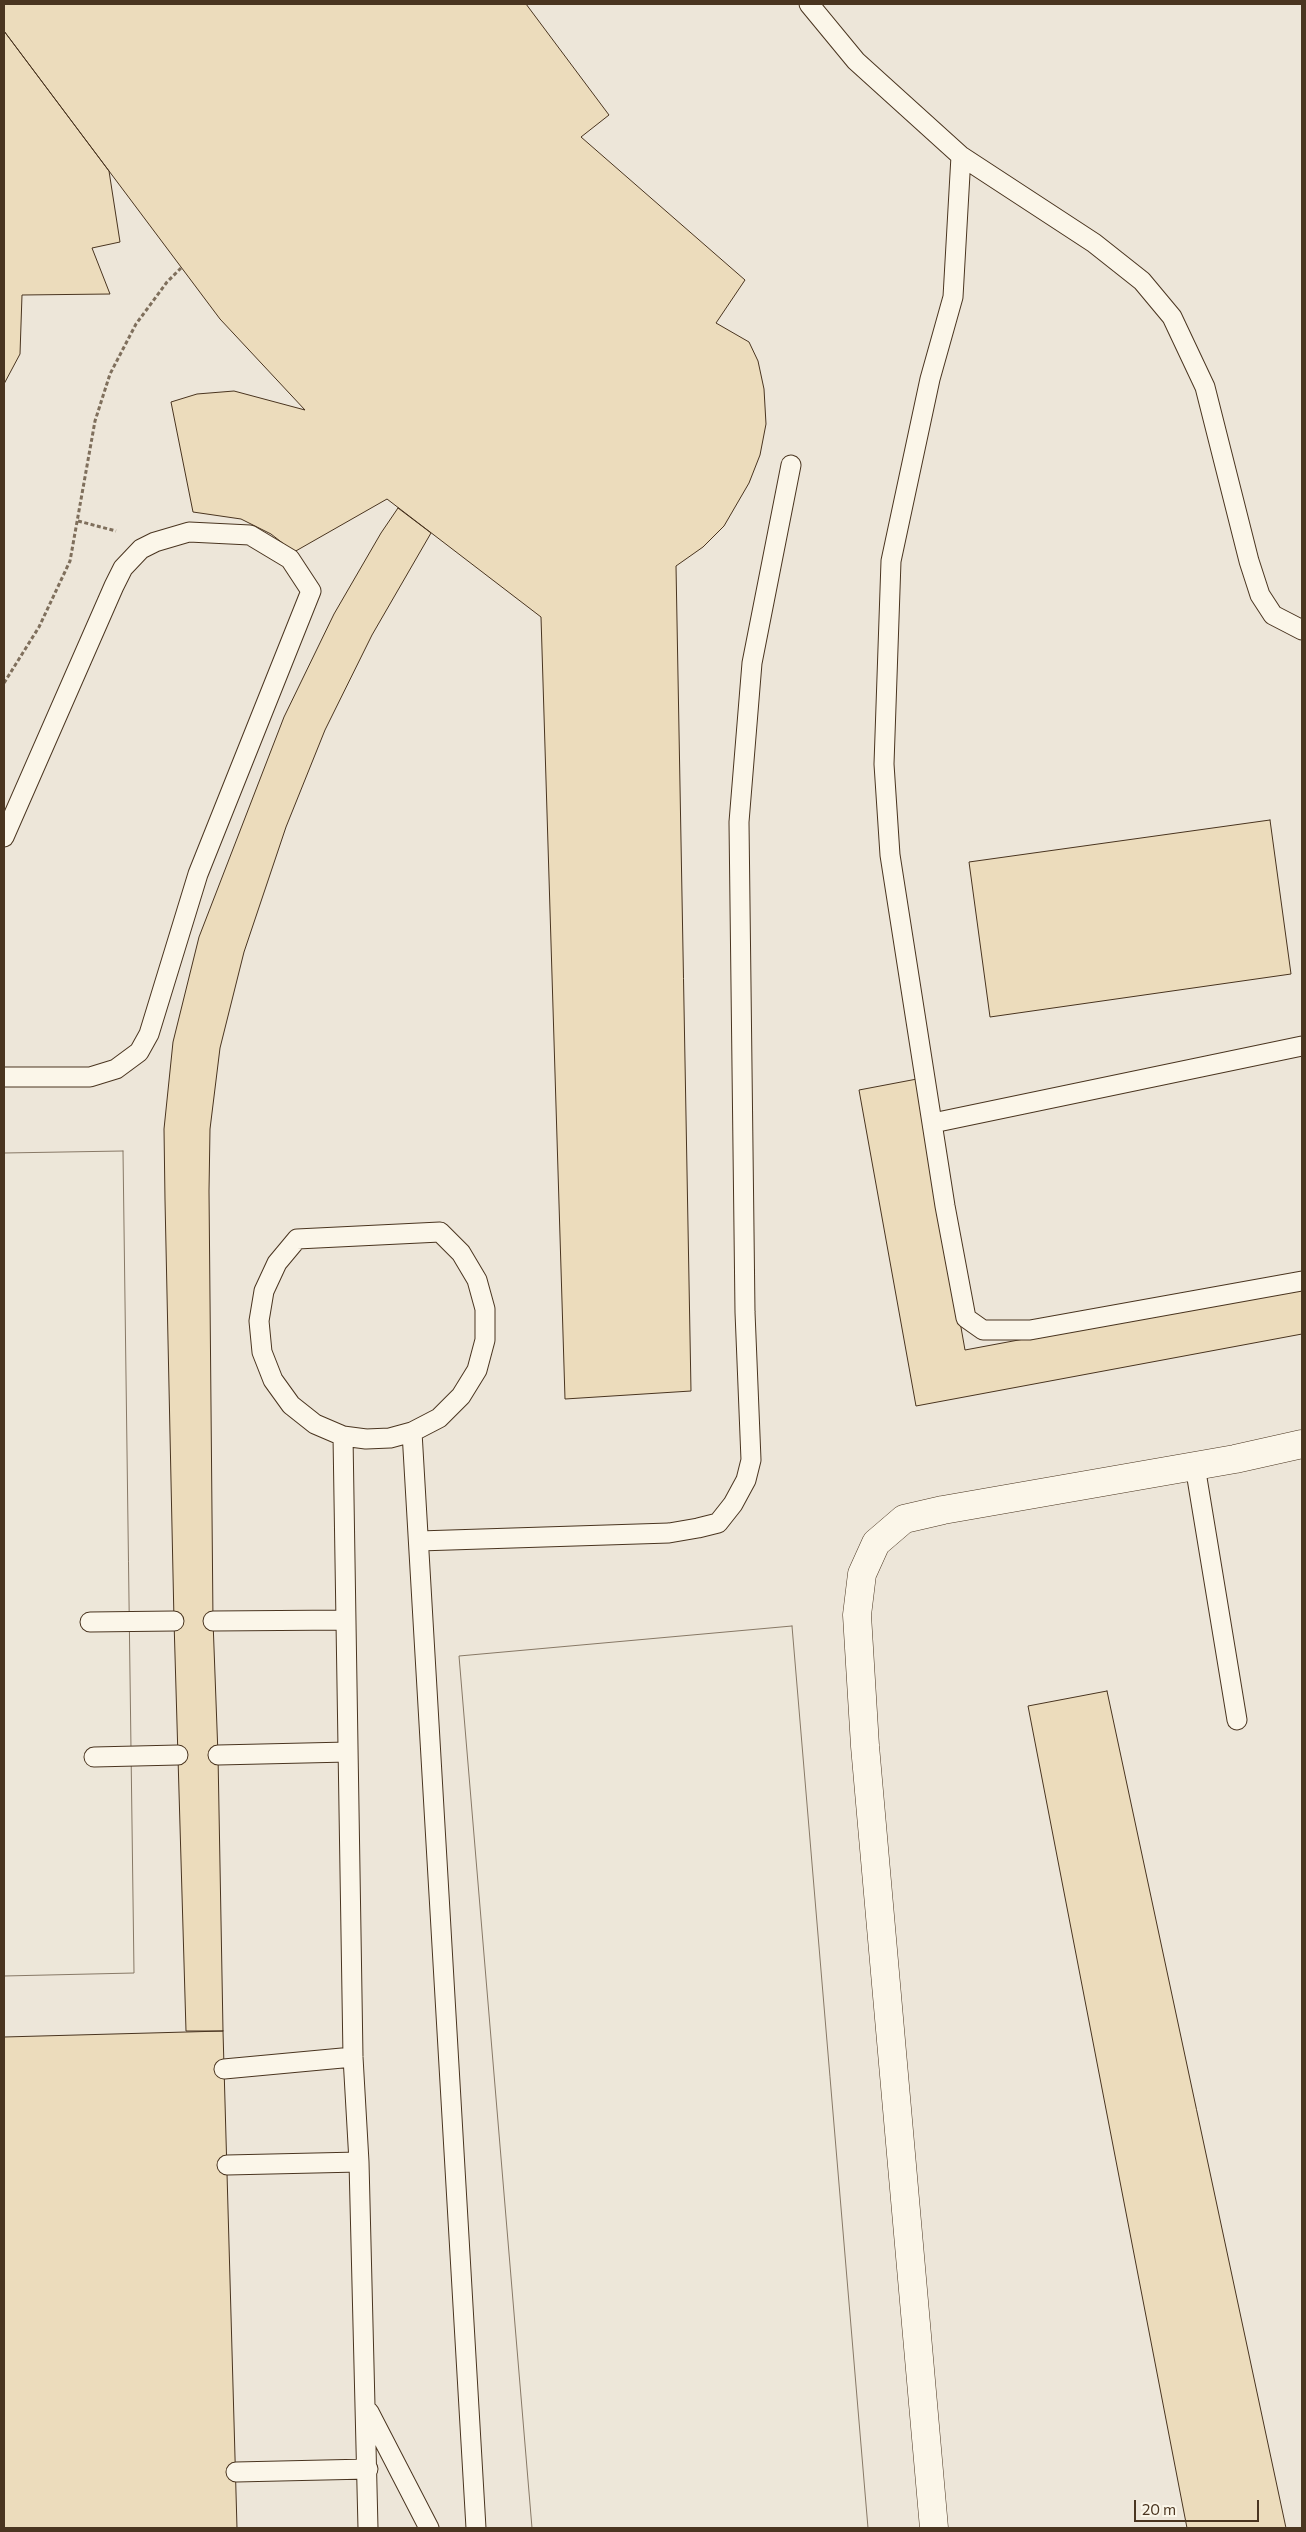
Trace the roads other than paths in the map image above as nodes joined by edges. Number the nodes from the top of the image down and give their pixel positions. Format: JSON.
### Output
{"nodes":[{"id":1,"x":809,"y":4,"type":"edge"},
{"id":2,"x":961,"y":156,"type":"junction"},
{"id":3,"x":791,"y":465,"type":"dead end"},
{"id":4,"x":1302,"y":630,"type":"edge"},
{"id":5,"x":4,"y":837,"type":"edge"},
{"id":6,"x":1302,"y":1046,"type":"edge"},
{"id":7,"x":4,"y":1077,"type":"edge"},
{"id":8,"x":933,"y":1122,"type":"junction"},
{"id":9,"x":1302,"y":1281,"type":"edge"},
{"id":10,"x":412,"y":1432,"type":"junction"},
{"id":11,"x":343,"y":1436,"type":"junction"},
{"id":12,"x":1302,"y":1444,"type":"edge"},
{"id":13,"x":1195,"y":1466,"type":"junction"},
{"id":14,"x":419,"y":1541,"type":"junction"},
{"id":15,"x":346,"y":1620,"type":"junction"},
{"id":16,"x":174,"y":1621,"type":"dead end"},
{"id":17,"x":212,"y":1621,"type":"dead end"},
{"id":18,"x":90,"y":1622,"type":"dead end"},
{"id":19,"x":1237,"y":1720,"type":"dead end"},
{"id":20,"x":348,"y":1752,"type":"junction"},
{"id":21,"x":178,"y":1755,"type":"dead end"},
{"id":22,"x":218,"y":1755,"type":"dead end"},
{"id":23,"x":94,"y":1757,"type":"dead end"},
{"id":24,"x":353,"y":2057,"type":"junction"},
{"id":25,"x":224,"y":2069,"type":"dead end"},
{"id":26,"x":359,"y":2162,"type":"junction"},
{"id":27,"x":227,"y":2164,"type":"dead end"},
{"id":28,"x":366,"y":2406,"type":"junction"},
{"id":29,"x":368,"y":2469,"type":"junction"},
{"id":30,"x":236,"y":2472,"type":"dead end"},
{"id":31,"x":368,"y":2528,"type":"edge"},
{"id":32,"x":429,"y":2528,"type":"edge"},
{"id":33,"x":476,"y":2528,"type":"edge"},
{"id":34,"x":934,"y":2528,"type":"edge"}],
"edges":[{"from":1,"to":2,"type":"lane"},
{"from":2,"to":4,"type":"lane"},
{"from":2,"to":8,"type":"lane"},
{"from":3,"to":14,"type":"lane"},
{"from":5,"to":7,"type":"lane"},
{"from":6,"to":8,"type":"lane"},
{"from":8,"to":9,"type":"lane"},
{"from":10,"to":11,"type":"lane"},
{"from":10,"to":11,"type":"lane"},
{"from":10,"to":14,"type":"lane"},
{"from":11,"to":15,"type":"lane"},
{"from":12,"to":13,"type":"street"},
{"from":13,"to":19,"type":"lane"},
{"from":13,"to":34,"type":"street"},
{"from":14,"to":33,"type":"lane"},
{"from":15,"to":17,"type":"lane"},
{"from":15,"to":20,"type":"lane"},
{"from":16,"to":18,"type":"lane"},
{"from":20,"to":22,"type":"lane"},
{"from":20,"to":24,"type":"lane"},
{"from":21,"to":23,"type":"lane"},
{"from":24,"to":25,"type":"lane"},
{"from":24,"to":26,"type":"lane"},
{"from":26,"to":27,"type":"lane"},
{"from":26,"to":28,"type":"lane"},
{"from":28,"to":29,"type":"lane"},
{"from":28,"to":32,"type":"lane"},
{"from":29,"to":30,"type":"lane"},
{"from":29,"to":31,"type":"lane"}]}
